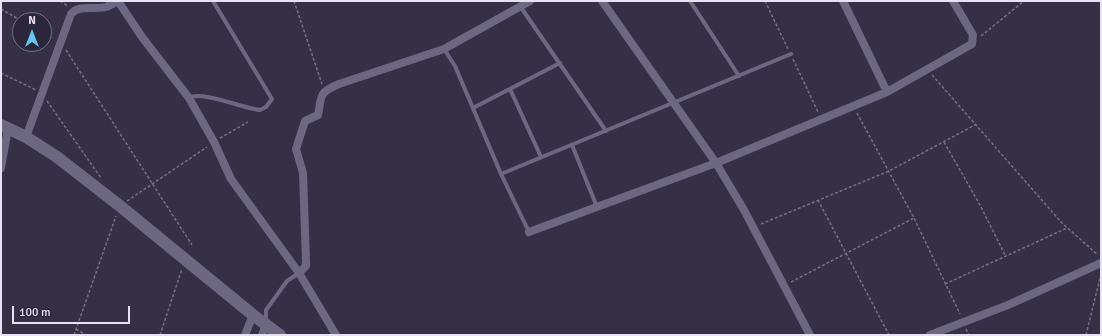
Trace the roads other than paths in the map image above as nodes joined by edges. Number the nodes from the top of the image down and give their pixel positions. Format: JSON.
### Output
{"nodes":[{"id":1,"x":118,"y":1,"type":"edge"},
{"id":2,"x":213,"y":1,"type":"edge"},
{"id":3,"x":530,"y":1,"type":"edge"},
{"id":4,"x":602,"y":1,"type":"edge"},
{"id":5,"x":690,"y":1,"type":"edge"},
{"id":6,"x":843,"y":1,"type":"edge"},
{"id":7,"x":953,"y":1,"type":"edge"},
{"id":8,"x":520,"y":6,"type":"junction"},
{"id":9,"x":444,"y":49,"type":"junction"},
{"id":10,"x":791,"y":54,"type":"dead end"},
{"id":11,"x":560,"y":63,"type":"junction"},
{"id":12,"x":739,"y":76,"type":"junction"},
{"id":13,"x":510,"y":89,"type":"junction"},
{"id":14,"x":887,"y":92,"type":"junction"},
{"id":15,"x":189,"y":98,"type":"junction"},
{"id":16,"x":674,"y":103,"type":"junction"},
{"id":17,"x":473,"y":108,"type":"junction"},
{"id":18,"x":4,"y":126,"type":"edge"},
{"id":19,"x":606,"y":131,"type":"junction"},
{"id":20,"x":26,"y":137,"type":"junction"},
{"id":21,"x":572,"y":144,"type":"junction"},
{"id":22,"x":541,"y":157,"type":"junction"},
{"id":23,"x":716,"y":163,"type":"junction"},
{"id":24,"x":1,"y":168,"type":"edge"},
{"id":25,"x":500,"y":174,"type":"junction"},
{"id":26,"x":598,"y":207,"type":"junction"},
{"id":27,"x":529,"y":232,"type":"joint"},
{"id":28,"x":1101,"y":261,"type":"edge"},
{"id":29,"x":299,"y":273,"type":"junction"},
{"id":30,"x":253,"y":316,"type":"junction"},
{"id":31,"x":264,"y":330,"type":"edge"},
{"id":32,"x":245,"y":335,"type":"edge"},
{"id":33,"x":280,"y":335,"type":"edge"},
{"id":34,"x":336,"y":335,"type":"edge"},
{"id":35,"x":810,"y":335,"type":"edge"},
{"id":36,"x":930,"y":335,"type":"edge"}],
"edges":[{"from":1,"to":15,"type":"street"},
{"from":1,"to":20,"type":"street"},
{"from":2,"to":15,"type":"lane"},
{"from":3,"to":8,"type":"street"},
{"from":4,"to":16,"type":"street"},
{"from":5,"to":12,"type":"lane"},
{"from":6,"to":14,"type":"street"},
{"from":7,"to":14,"type":"street"},
{"from":8,"to":9,"type":"street"},
{"from":8,"to":11,"type":"lane"},
{"from":9,"to":17,"type":"lane"},
{"from":9,"to":29,"type":"street"},
{"from":10,"to":12,"type":"lane"},
{"from":11,"to":13,"type":"lane"},
{"from":11,"to":19,"type":"lane"},
{"from":12,"to":16,"type":"lane"},
{"from":13,"to":17,"type":"lane"},
{"from":13,"to":22,"type":"lane"},
{"from":14,"to":23,"type":"street"},
{"from":15,"to":29,"type":"street"},
{"from":16,"to":19,"type":"lane"},
{"from":16,"to":23,"type":"street"},
{"from":17,"to":25,"type":"lane"},
{"from":18,"to":20,"type":"street"},
{"from":18,"to":24,"type":"street"},
{"from":19,"to":21,"type":"lane"},
{"from":20,"to":30,"type":"street"},
{"from":21,"to":22,"type":"lane"},
{"from":21,"to":26,"type":"lane"},
{"from":22,"to":25,"type":"lane"},
{"from":23,"to":26,"type":"street"},
{"from":23,"to":35,"type":"street"},
{"from":25,"to":27,"type":"lane"},
{"from":26,"to":27,"type":"street"},
{"from":28,"to":36,"type":"street"},
{"from":29,"to":31,"type":"lane"},
{"from":29,"to":34,"type":"street"},
{"from":30,"to":31,"type":"street"},
{"from":30,"to":32,"type":"street"},
{"from":31,"to":33,"type":"street"}]}
